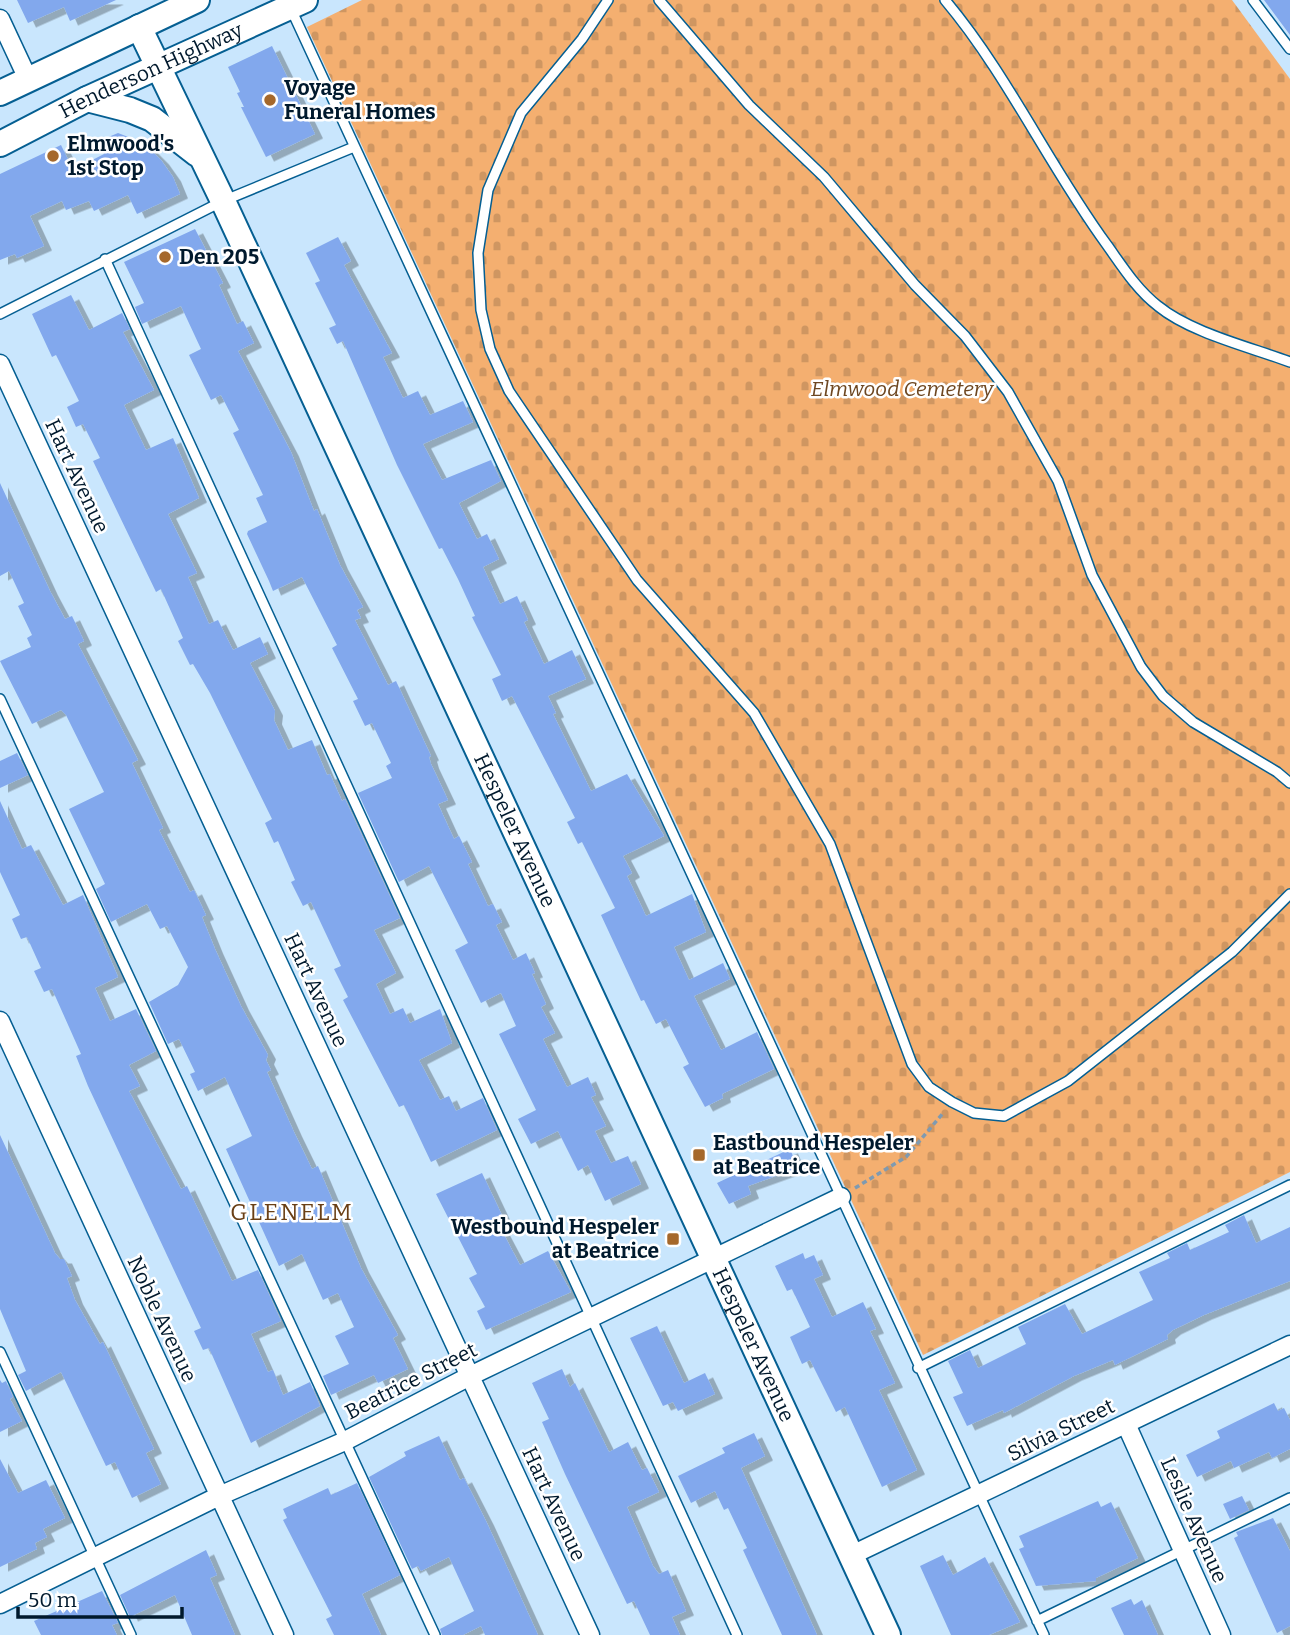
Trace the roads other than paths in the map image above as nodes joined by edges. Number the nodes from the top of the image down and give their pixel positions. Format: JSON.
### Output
{"nodes":[{"id":1,"x":197,"y":0,"type":"edge"},
{"id":2,"x":608,"y":0,"type":"edge"},
{"id":3,"x":659,"y":0,"type":"edge"},
{"id":4,"x":945,"y":0,"type":"edge"},
{"id":5,"x":1253,"y":0,"type":"edge"},
{"id":6,"x":298,"y":4,"type":"edge"},
{"id":7,"x":0,"y":19,"type":"edge"},
{"id":8,"x":139,"y":27,"type":"junction"},
{"id":9,"x":1290,"y":50,"type":"edge"},
{"id":10,"x":159,"y":67,"type":"junction"},
{"id":11,"x":28,"y":79,"type":"junction"},
{"id":12,"x":0,"y":93,"type":"edge"},
{"id":13,"x":87,"y":99,"type":"junction"},
{"id":14,"x":0,"y":144,"type":"edge"},
{"id":15,"x":354,"y":147,"type":"junction"},
{"id":16,"x":203,"y":159,"type":"junction"},
{"id":17,"x":223,"y":201,"type":"junction"},
{"id":18,"x":105,"y":259,"type":"junction"},
{"id":19,"x":0,"y":314,"type":"edge"},
{"id":20,"x":1290,"y":362,"type":"edge"},
{"id":21,"x":0,"y":364,"type":"edge"},
{"id":22,"x":0,"y":699,"type":"edge"},
{"id":23,"x":1290,"y":783,"type":"edge"},
{"id":24,"x":1290,"y":894,"type":"edge"},
{"id":25,"x":0,"y":1021,"type":"edge"},
{"id":26,"x":1290,"y":1185,"type":"edge"},
{"id":27,"x":841,"y":1197,"type":"junction"},
{"id":28,"x":713,"y":1258,"type":"junction"},
{"id":29,"x":592,"y":1316,"type":"junction"},
{"id":30,"x":1290,"y":1345,"type":"edge"},
{"id":31,"x":0,"y":1352,"type":"edge"},
{"id":32,"x":918,"y":1368,"type":"junction"},
{"id":33,"x":470,"y":1376,"type":"junction"},
{"id":34,"x":1126,"y":1424,"type":"junction"},
{"id":35,"x":345,"y":1441,"type":"junction"},
{"id":36,"x":978,"y":1494,"type":"junction"},
{"id":37,"x":219,"y":1496,"type":"junction"},
{"id":38,"x":1290,"y":1498,"type":"edge"},
{"id":39,"x":1182,"y":1550,"type":"junction"},
{"id":40,"x":852,"y":1555,"type":"junction"},
{"id":41,"x":96,"y":1559,"type":"junction"},
{"id":42,"x":0,"y":1605,"type":"edge"},
{"id":43,"x":1037,"y":1621,"type":"junction"},
{"id":44,"x":131,"y":1635,"type":"edge"},
{"id":45,"x":284,"y":1635,"type":"edge"},
{"id":46,"x":435,"y":1635,"type":"edge"},
{"id":47,"x":590,"y":1635,"type":"edge"},
{"id":48,"x":737,"y":1635,"type":"edge"},
{"id":49,"x":888,"y":1635,"type":"edge"},
{"id":50,"x":1044,"y":1635,"type":"edge"},
{"id":51,"x":1221,"y":1635,"type":"edge"}],
"edges":[{"from":1,"to":8,"type":"main road"},
{"from":2,"to":24,"type":"lane"},
{"from":3,"to":23,"type":"lane"},
{"from":4,"to":20,"type":"lane"},
{"from":5,"to":9,"type":"lane"},
{"from":6,"to":10,"type":"main road","name":"Henderson Highway"},
{"from":6,"to":15,"type":"lane"},
{"from":7,"to":11,"type":"street"},
{"from":8,"to":10,"type":"main road","name":"Hespeler Avenue"},
{"from":8,"to":11,"type":"main road"},
{"from":10,"to":13,"type":"main road","name":"Henderson Highway"},
{"from":10,"to":16,"type":"main road","name":"Hespeler Avenue"},
{"from":11,"to":12,"type":"main road"},
{"from":13,"to":14,"type":"main road","name":"Henderson Highway"},
{"from":13,"to":16,"type":"main road"},
{"from":15,"to":17,"type":"lane"},
{"from":15,"to":27,"type":"lane"},
{"from":16,"to":17,"type":"main road","name":"Hespeler Avenue"},
{"from":17,"to":18,"type":"lane"},
{"from":17,"to":28,"type":"main road","name":"Hespeler Avenue"},
{"from":18,"to":19,"type":"lane"},
{"from":18,"to":29,"type":"lane"},
{"from":21,"to":33,"type":"street","name":"Hart Avenue"},
{"from":22,"to":35,"type":"lane"},
{"from":25,"to":37,"type":"street","name":"Noble Avenue"},
{"from":26,"to":32,"type":"lane"},
{"from":27,"to":28,"type":"street","name":"Beatrice Street"},
{"from":27,"to":32,"type":"lane"},
{"from":28,"to":29,"type":"street","name":"Beatrice Street"},
{"from":28,"to":40,"type":"main road","name":"Hespeler Avenue"},
{"from":29,"to":33,"type":"street","name":"Beatrice Street"},
{"from":29,"to":48,"type":"lane"},
{"from":30,"to":34,"type":"street","name":"Silvia Street"},
{"from":31,"to":41,"type":"lane"},
{"from":32,"to":36,"type":"lane"},
{"from":33,"to":35,"type":"street","name":"Beatrice Street"},
{"from":33,"to":47,"type":"street","name":"Hart Avenue"},
{"from":34,"to":36,"type":"street","name":"Silvia Street"},
{"from":34,"to":39,"type":"street","name":"Leslie Avenue"},
{"from":35,"to":37,"type":"street","name":"Beatrice Street"},
{"from":35,"to":46,"type":"lane"},
{"from":36,"to":40,"type":"street","name":"Silvia Street"},
{"from":36,"to":43,"type":"lane"},
{"from":37,"to":41,"type":"street","name":"Beatrice Street"},
{"from":37,"to":45,"type":"street","name":"Noble Avenue"},
{"from":38,"to":39,"type":"lane"},
{"from":39,"to":43,"type":"lane"},
{"from":39,"to":51,"type":"street","name":"Leslie Avenue"},
{"from":40,"to":49,"type":"main road","name":"Hespeler Avenue"},
{"from":41,"to":42,"type":"street","name":"Beatrice Street"},
{"from":41,"to":44,"type":"lane"},
{"from":43,"to":50,"type":"lane"}]}
